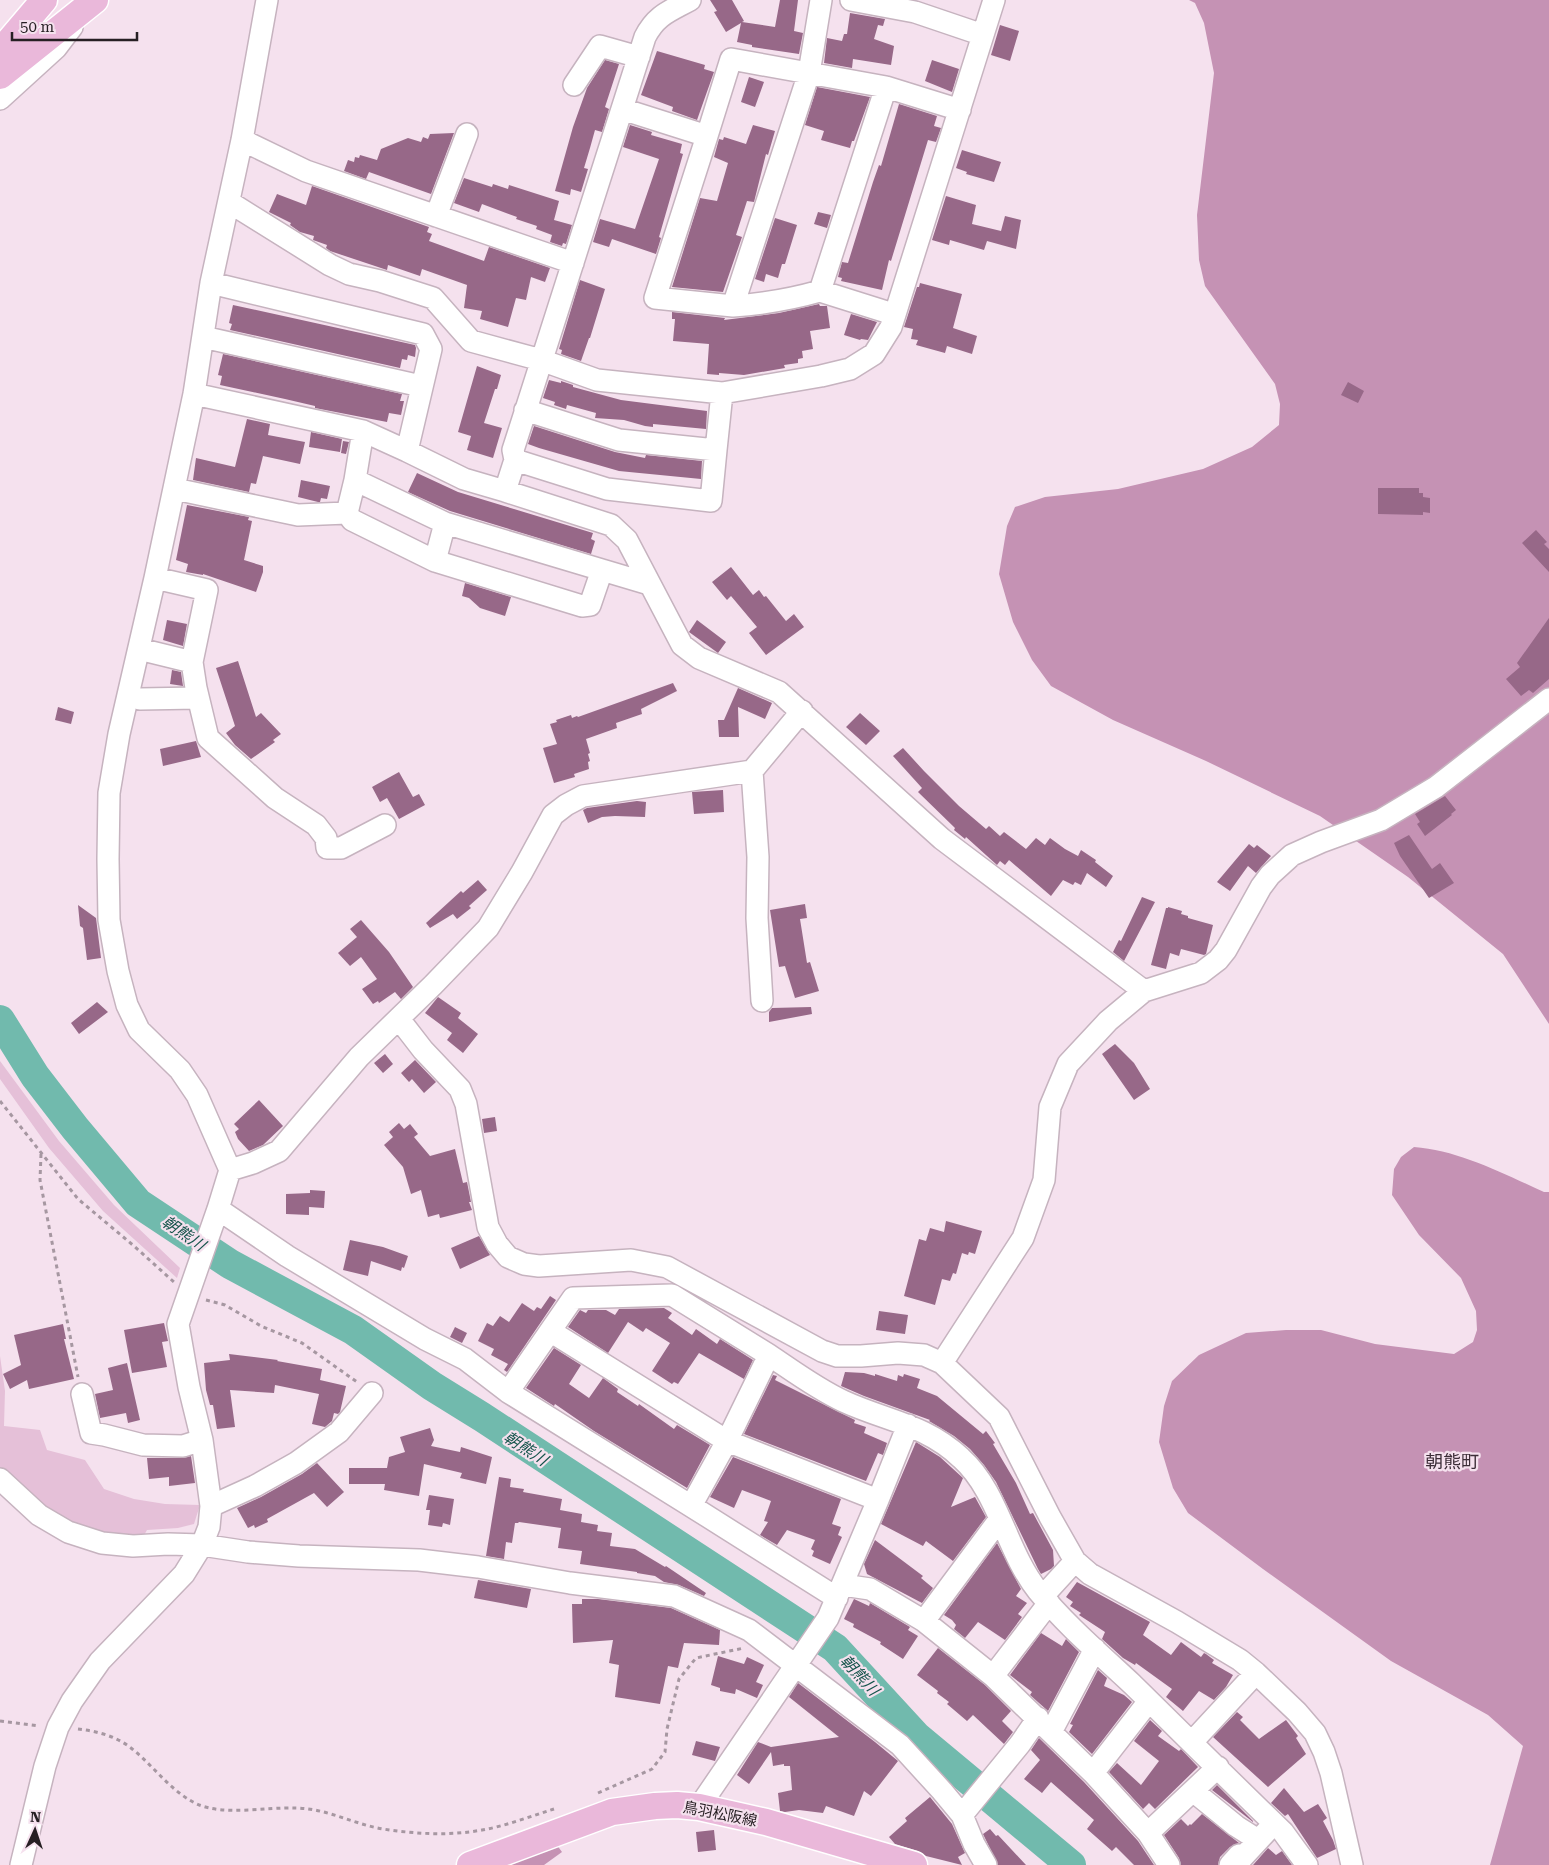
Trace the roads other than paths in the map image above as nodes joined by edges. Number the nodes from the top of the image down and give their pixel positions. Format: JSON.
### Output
{"nodes":[{"id":1,"x":44,"y":0,"type":"edge"},
{"id":2,"x":267,"y":0,"type":"edge"},
{"id":3,"x":690,"y":0,"type":"edge"},
{"id":4,"x":821,"y":0,"type":"edge"},
{"id":5,"x":851,"y":0,"type":"edge"},
{"id":6,"x":994,"y":0,"type":"edge"},
{"id":7,"x":91,"y":4,"type":"edge"},
{"id":8,"x":983,"y":35,"type":"junction"},
{"id":9,"x":0,"y":52,"type":"edge"},
{"id":10,"x":639,"y":57,"type":"junction"},
{"id":11,"x":809,"y":72,"type":"junction"},
{"id":12,"x":0,"y":76,"type":"edge"},
{"id":13,"x":574,"y":85,"type":"dead end"},
{"id":14,"x":886,"y":87,"type":"junction"},
{"id":15,"x":0,"y":99,"type":"edge"},
{"id":16,"x":622,"y":109,"type":"junction"},
{"id":17,"x":960,"y":110,"type":"junction"},
{"id":18,"x":467,"y":134,"type":"dead end"},
{"id":19,"x":707,"y":136,"type":"junction"},
{"id":20,"x":242,"y":140,"type":"junction"},
{"id":21,"x":229,"y":202,"type":"junction"},
{"id":22,"x":436,"y":216,"type":"junction"},
{"id":23,"x":573,"y":263,"type":"junction"},
{"id":24,"x":210,"y":283,"type":"junction"},
{"id":25,"x":820,"y":291,"type":"junction"},
{"id":26,"x":733,"y":306,"type":"junction"},
{"id":27,"x":893,"y":314,"type":"junction"},
{"id":28,"x":203,"y":337,"type":"junction"},
{"id":29,"x":541,"y":360,"type":"junction"},
{"id":30,"x":421,"y":386,"type":"junction"},
{"id":31,"x":722,"y":393,"type":"junction"},
{"id":32,"x":194,"y":394,"type":"junction"},
{"id":33,"x":525,"y":410,"type":"junction"},
{"id":34,"x":363,"y":431,"type":"junction"},
{"id":35,"x":716,"y":450,"type":"junction"},
{"id":36,"x":407,"y":451,"type":"junction"},
{"id":37,"x":515,"y":460,"type":"junction"},
{"id":38,"x":355,"y":480,"type":"junction"},
{"id":39,"x":175,"y":489,"type":"junction"},
{"id":40,"x":505,"y":491,"type":"junction"},
{"id":41,"x":347,"y":513,"type":"junction"},
{"id":42,"x":445,"y":523,"type":"junction"},
{"id":43,"x":435,"y":561,"type":"junction"},
{"id":44,"x":602,"y":570,"type":"junction"},
{"id":45,"x":155,"y":578,"type":"junction"},
{"id":46,"x":649,"y":584,"type":"junction"},
{"id":47,"x":139,"y":649,"type":"junction"},
{"id":48,"x":192,"y":662,"type":"junction"},
{"id":49,"x":198,"y":698,"type":"junction"},
{"id":50,"x":140,"y":699,"type":"dead end"},
{"id":51,"x":1549,"y":699,"type":"edge"},
{"id":52,"x":802,"y":711,"type":"junction"},
{"id":53,"x":752,"y":771,"type":"junction"},
{"id":54,"x":385,"y":825,"type":"dead end"},
{"id":55,"x":1144,"y":990,"type":"junction"},
{"id":56,"x":762,"y":1001,"type":"dead end"},
{"id":57,"x":399,"y":1019,"type":"junction"},
{"id":58,"x":230,"y":1170,"type":"junction"},
{"id":59,"x":218,"y":1209,"type":"junction"},
{"id":60,"x":774,"y":1326,"type":"junction"},
{"id":61,"x":550,"y":1330,"type":"junction"},
{"id":62,"x":766,"y":1353,"type":"junction"},
{"id":63,"x":942,"y":1363,"type":"junction"},
{"id":64,"x":508,"y":1392,"type":"junction"},
{"id":65,"x":372,"y":1393,"type":"road end"},
{"id":66,"x":82,"y":1394,"type":"road end"},
{"id":67,"x":908,"y":1425,"type":"junction"},
{"id":68,"x":202,"y":1440,"type":"junction"},
{"id":69,"x":727,"y":1441,"type":"junction"},
{"id":70,"x":0,"y":1479,"type":"edge"},
{"id":71,"x":878,"y":1500,"type":"junction"},
{"id":72,"x":211,"y":1506,"type":"junction"},
{"id":73,"x":691,"y":1506,"type":"junction"},
{"id":74,"x":1000,"y":1520,"type":"junction"},
{"id":75,"x":202,"y":1545,"type":"junction"},
{"id":76,"x":1075,"y":1561,"type":"junction"},
{"id":77,"x":840,"y":1591,"type":"junction"},
{"id":78,"x":1046,"y":1599,"type":"junction"},
{"id":79,"x":924,"y":1622,"type":"junction"},
{"id":80,"x":1095,"y":1649,"type":"junction"},
{"id":81,"x":797,"y":1664,"type":"junction"},
{"id":82,"x":1256,"y":1673,"type":"junction"},
{"id":83,"x":993,"y":1676,"type":"junction"},
{"id":84,"x":1149,"y":1702,"type":"junction"},
{"id":85,"x":1045,"y":1725,"type":"junction"},
{"id":86,"x":1192,"y":1742,"type":"junction"},
{"id":87,"x":1218,"y":1767,"type":"junction"},
{"id":88,"x":1093,"y":1773,"type":"junction"},
{"id":89,"x":1193,"y":1791,"type":"junction"},
{"id":90,"x":699,"y":1807,"type":"junction"},
{"id":91,"x":962,"y":1815,"type":"junction"},
{"id":92,"x":1274,"y":1823,"type":"junction"},
{"id":93,"x":1148,"y":1833,"type":"junction"},
{"id":94,"x":1258,"y":1840,"type":"junction"},
{"id":95,"x":20,"y":1865,"type":"edge"},
{"id":96,"x":470,"y":1865,"type":"edge"},
{"id":97,"x":914,"y":1865,"type":"edge"},
{"id":98,"x":986,"y":1865,"type":"edge"},
{"id":99,"x":1169,"y":1865,"type":"edge"},
{"id":100,"x":1230,"y":1865,"type":"edge"},
{"id":101,"x":1307,"y":1865,"type":"edge"},
{"id":102,"x":1352,"y":1865,"type":"edge"}],
"edges":[{"from":1,"to":9,"type":"main road"},
{"from":2,"to":20,"type":"street"},
{"from":3,"to":10,"type":"street"},
{"from":4,"to":11,"type":"street"},
{"from":5,"to":8,"type":"street"},
{"from":6,"to":8,"type":"street"},
{"from":7,"to":12,"type":"main road"},
{"from":7,"to":15,"type":"street"},
{"from":8,"to":17,"type":"street"},
{"from":10,"to":13,"type":"street"},
{"from":10,"to":16,"type":"street"},
{"from":11,"to":14,"type":"street"},
{"from":11,"to":19,"type":"street"},
{"from":11,"to":26,"type":"street"},
{"from":14,"to":17,"type":"street"},
{"from":14,"to":25,"type":"street"},
{"from":16,"to":19,"type":"street"},
{"from":16,"to":23,"type":"street"},
{"from":17,"to":27,"type":"street"},
{"from":18,"to":22,"type":"street"},
{"from":19,"to":26,"type":"street"},
{"from":20,"to":21,"type":"street"},
{"from":20,"to":22,"type":"street"},
{"from":21,"to":24,"type":"street"},
{"from":21,"to":29,"type":"street"},
{"from":22,"to":23,"type":"street"},
{"from":23,"to":29,"type":"street"},
{"from":24,"to":28,"type":"street"},
{"from":24,"to":30,"type":"street"},
{"from":25,"to":26,"type":"street"},
{"from":25,"to":27,"type":"street"},
{"from":27,"to":31,"type":"street"},
{"from":28,"to":30,"type":"street"},
{"from":28,"to":32,"type":"street"},
{"from":29,"to":31,"type":"street"},
{"from":29,"to":33,"type":"street"},
{"from":30,"to":36,"type":"street"},
{"from":31,"to":35,"type":"street"},
{"from":32,"to":34,"type":"street"},
{"from":32,"to":39,"type":"street"},
{"from":33,"to":35,"type":"street"},
{"from":33,"to":37,"type":"street"},
{"from":34,"to":36,"type":"street"},
{"from":34,"to":38,"type":"street"},
{"from":35,"to":37,"type":"street"},
{"from":36,"to":40,"type":"street"},
{"from":37,"to":40,"type":"street"},
{"from":38,"to":41,"type":"street"},
{"from":38,"to":42,"type":"street"},
{"from":39,"to":41,"type":"street"},
{"from":39,"to":45,"type":"street"},
{"from":40,"to":46,"type":"street"},
{"from":41,"to":43,"type":"street"},
{"from":42,"to":43,"type":"street"},
{"from":42,"to":44,"type":"street"},
{"from":43,"to":44,"type":"street"},
{"from":44,"to":46,"type":"street"},
{"from":45,"to":47,"type":"street"},
{"from":45,"to":48,"type":"street"},
{"from":46,"to":52,"type":"street"},
{"from":47,"to":48,"type":"street"},
{"from":47,"to":58,"type":"street"},
{"from":48,"to":49,"type":"street"},
{"from":49,"to":50,"type":"street"},
{"from":49,"to":54,"type":"street"},
{"from":51,"to":55,"type":"street"},
{"from":52,"to":53,"type":"street"},
{"from":52,"to":55,"type":"street"},
{"from":53,"to":56,"type":"street"},
{"from":53,"to":57,"type":"street"},
{"from":55,"to":63,"type":"street"},
{"from":57,"to":58,"type":"street"},
{"from":57,"to":60,"type":"street"},
{"from":58,"to":59,"type":"street"},
{"from":59,"to":64,"type":"street"},
{"from":59,"to":68,"type":"street"},
{"from":60,"to":62,"type":"street"},
{"from":60,"to":63,"type":"street"},
{"from":61,"to":62,"type":"street"},
{"from":61,"to":64,"type":"street"},
{"from":61,"to":69,"type":"street"},
{"from":62,"to":67,"type":"street"},
{"from":62,"to":69,"type":"street"},
{"from":63,"to":76,"type":"street"},
{"from":64,"to":73,"type":"street"},
{"from":65,"to":72,"type":"street"},
{"from":66,"to":68,"type":"street"},
{"from":67,"to":71,"type":"street"},
{"from":67,"to":74,"type":"street"},
{"from":68,"to":72,"type":"street"},
{"from":69,"to":71,"type":"street"},
{"from":69,"to":73,"type":"street"},
{"from":70,"to":75,"type":"street"},
{"from":71,"to":77,"type":"street"},
{"from":72,"to":75,"type":"street"},
{"from":73,"to":77,"type":"street"},
{"from":74,"to":78,"type":"street"},
{"from":74,"to":79,"type":"street"},
{"from":75,"to":81,"type":"street"},
{"from":75,"to":95,"type":"street"},
{"from":76,"to":78,"type":"street"},
{"from":76,"to":82,"type":"street"},
{"from":77,"to":79,"type":"street"},
{"from":77,"to":81,"type":"street"},
{"from":78,"to":80,"type":"street"},
{"from":78,"to":83,"type":"street"},
{"from":79,"to":83,"type":"street"},
{"from":80,"to":84,"type":"street"},
{"from":80,"to":85,"type":"street"},
{"from":81,"to":90,"type":"street"},
{"from":81,"to":91,"type":"street"},
{"from":82,"to":86,"type":"street"},
{"from":82,"to":102,"type":"street"},
{"from":83,"to":85,"type":"street"},
{"from":84,"to":86,"type":"street"},
{"from":84,"to":88,"type":"street"},
{"from":85,"to":88,"type":"street"},
{"from":85,"to":91,"type":"street"},
{"from":86,"to":87,"type":"street"},
{"from":87,"to":89,"type":"street"},
{"from":87,"to":92,"type":"street"},
{"from":88,"to":93,"type":"street"},
{"from":89,"to":93,"type":"street"},
{"from":89,"to":94,"type":"street"},
{"from":90,"to":96,"type":"main road","name":"鳥羽松阪線"},
{"from":90,"to":97,"type":"main road","name":"鳥羽松阪線"},
{"from":91,"to":98,"type":"street"},
{"from":92,"to":94,"type":"street"},
{"from":92,"to":101,"type":"street"},
{"from":93,"to":99,"type":"street"},
{"from":94,"to":100,"type":"street"}]}
